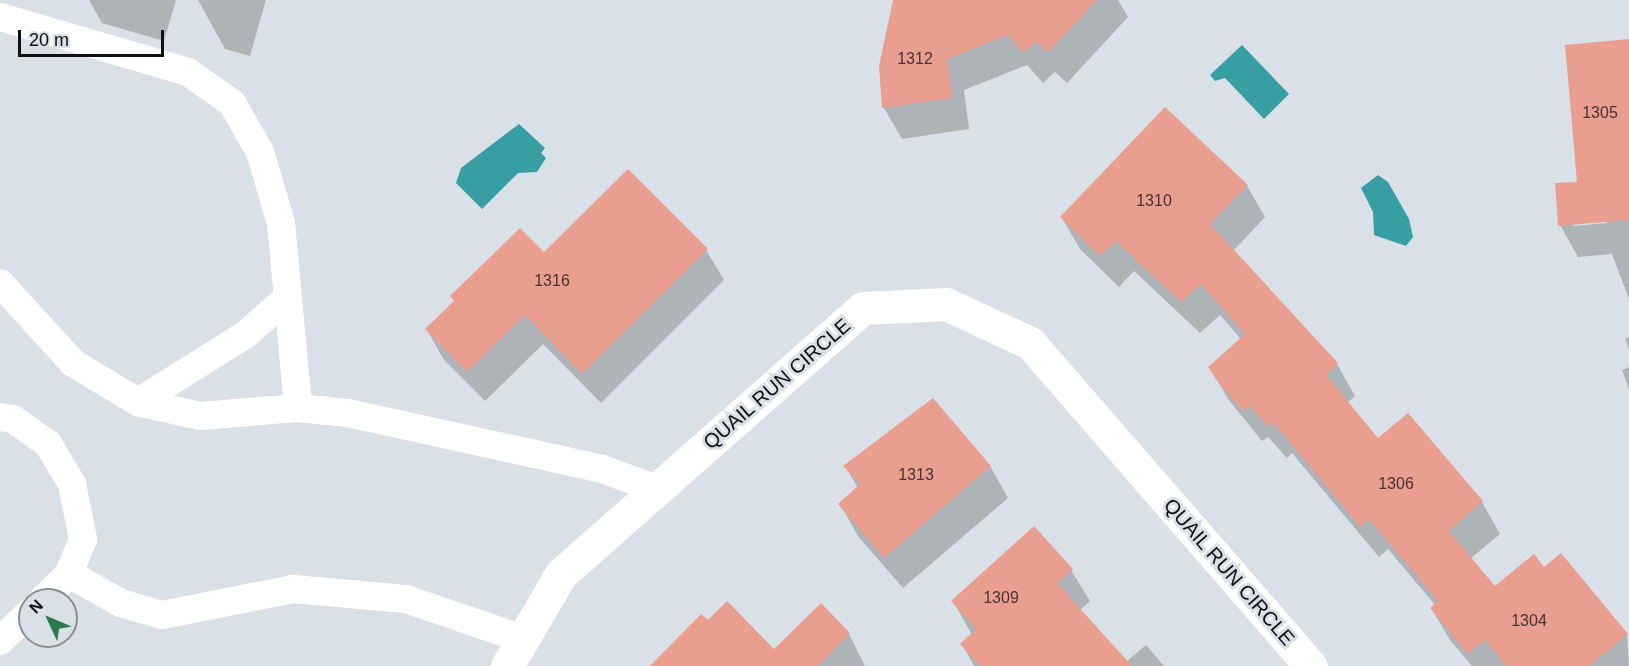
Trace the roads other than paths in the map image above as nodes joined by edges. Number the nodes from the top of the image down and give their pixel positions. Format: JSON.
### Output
{"nodes":[{"id":1,"x":0,"y":17,"type":"edge"},
{"id":2,"x":0,"y":283,"type":"edge"},
{"id":3,"x":286,"y":299,"type":"junction"},
{"id":4,"x":138,"y":402,"type":"junction"},
{"id":5,"x":298,"y":408,"type":"junction"},
{"id":6,"x":0,"y":417,"type":"edge"},
{"id":7,"x":657,"y":489,"type":"junction"},
{"id":8,"x":69,"y":574,"type":"junction"},
{"id":9,"x":54,"y":588,"type":"edge"},
{"id":10,"x":18,"y":624,"type":"edge"},
{"id":11,"x":0,"y":641,"type":"edge"},
{"id":12,"x":515,"y":652,"type":"edge"},
{"id":13,"x":1311,"y":666,"type":"edge"}],
"edges":[{"from":1,"to":3,"type":"lane"},
{"from":2,"to":4,"type":"lane"},
{"from":3,"to":4,"type":"lane"},
{"from":3,"to":5,"type":"lane"},
{"from":4,"to":5,"type":"lane"},
{"from":5,"to":7,"type":"lane"},
{"from":6,"to":8,"type":"lane"},
{"from":7,"to":12,"type":"street","name":"QUAIL RUN CIRCLE"},
{"from":7,"to":13,"type":"street","name":"QUAIL RUN CIRCLE"},
{"from":8,"to":9,"type":"lane"},
{"from":8,"to":12,"type":"lane"},
{"from":10,"to":11,"type":"lane"}]}
